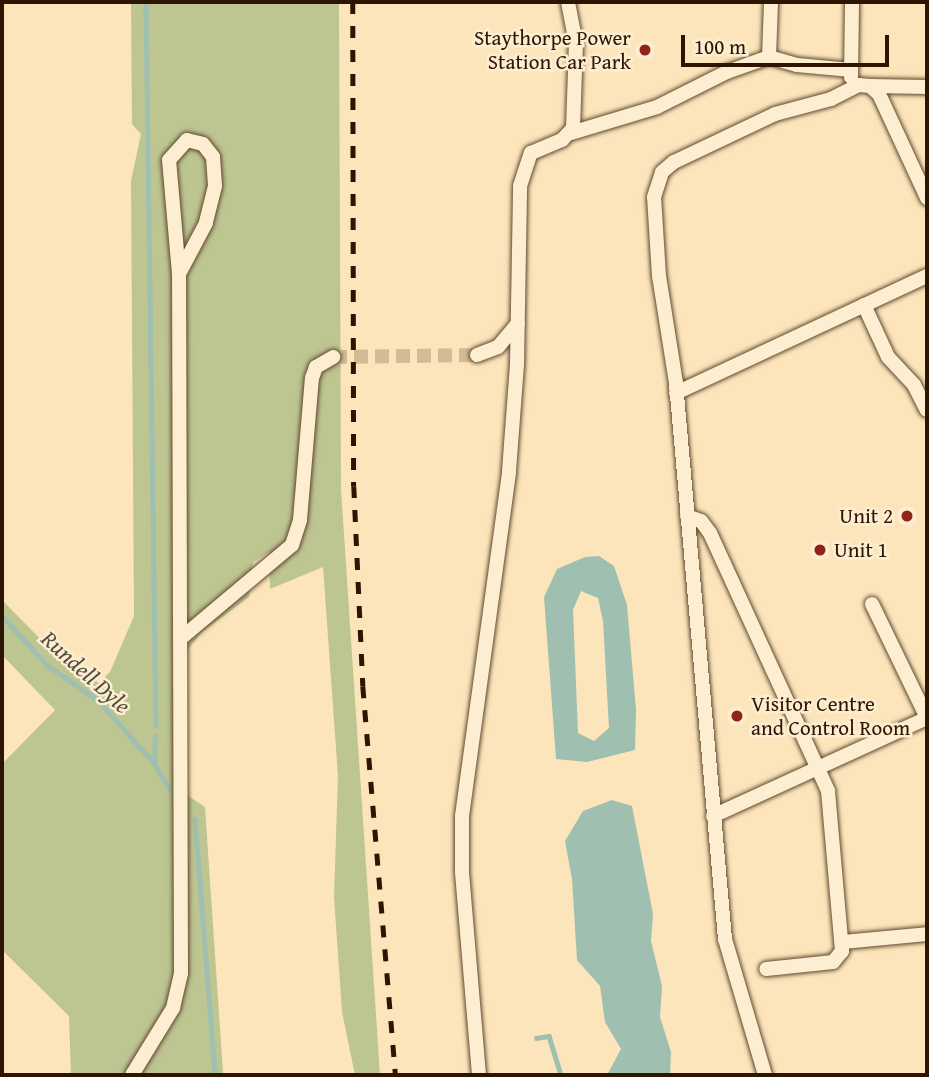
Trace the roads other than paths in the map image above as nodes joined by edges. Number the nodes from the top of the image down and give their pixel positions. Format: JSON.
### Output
{"nodes":[{"id":1,"x":568,"y":2,"type":"edge"},
{"id":2,"x":771,"y":2,"type":"edge"},
{"id":3,"x":852,"y":2,"type":"edge"},
{"id":4,"x":769,"y":57,"type":"junction"},
{"id":5,"x":851,"y":70,"type":"junction"},
{"id":6,"x":870,"y":86,"type":"junction"},
{"id":7,"x":927,"y":87,"type":"edge"},
{"id":8,"x":850,"y":89,"type":"junction"},
{"id":9,"x":571,"y":133,"type":"junction"},
{"id":10,"x":927,"y":198,"type":"edge"},
{"id":11,"x":179,"y":274,"type":"junction"},
{"id":12,"x":927,"y":276,"type":"edge"},
{"id":13,"x":864,"y":305,"type":"junction"},
{"id":14,"x":518,"y":323,"type":"junction"},
{"id":15,"x":477,"y":355,"type":"tunnel mouth"},
{"id":16,"x":333,"y":357,"type":"dead end"},
{"id":17,"x":676,"y":393,"type":"junction"},
{"id":18,"x":927,"y":410,"type":"edge"},
{"id":19,"x":687,"y":516,"type":"junction"},
{"id":20,"x":872,"y":604,"type":"dead end"},
{"id":21,"x":180,"y":639,"type":"junction"},
{"id":22,"x":927,"y":718,"type":"edge"},
{"id":23,"x":820,"y":768,"type":"junction"},
{"id":24,"x":713,"y":816,"type":"junction"},
{"id":25,"x":927,"y":934,"type":"edge"},
{"id":26,"x":843,"y":942,"type":"junction"},
{"id":27,"x":765,"y":969,"type":"dead end"},
{"id":28,"x":132,"y":1075,"type":"edge"},
{"id":29,"x":479,"y":1075,"type":"edge"},
{"id":30,"x":765,"y":1075,"type":"edge"}],
"edges":[{"from":1,"to":9,"type":"lane"},
{"from":2,"to":4,"type":"lane"},
{"from":3,"to":5,"type":"lane"},
{"from":4,"to":5,"type":"lane"},
{"from":4,"to":9,"type":"lane"},
{"from":5,"to":8,"type":"lane"},
{"from":6,"to":7,"type":"lane"},
{"from":6,"to":8,"type":"lane"},
{"from":6,"to":10,"type":"lane"},
{"from":8,"to":17,"type":"lane"},
{"from":9,"to":14,"type":"lane"},
{"from":11,"to":11,"type":"lane"},
{"from":11,"to":21,"type":"lane"},
{"from":12,"to":13,"type":"lane"},
{"from":13,"to":17,"type":"lane"},
{"from":13,"to":18,"type":"lane"},
{"from":14,"to":15,"type":"lane"},
{"from":14,"to":29,"type":"lane"},
{"from":16,"to":21,"type":"lane"},
{"from":17,"to":19,"type":"lane"},
{"from":19,"to":23,"type":"lane"},
{"from":19,"to":24,"type":"lane"},
{"from":20,"to":22,"type":"lane"},
{"from":21,"to":28,"type":"lane"},
{"from":22,"to":23,"type":"lane"},
{"from":23,"to":24,"type":"lane"},
{"from":23,"to":26,"type":"lane"},
{"from":24,"to":30,"type":"lane"},
{"from":25,"to":26,"type":"lane"},
{"from":26,"to":27,"type":"lane"}]}
